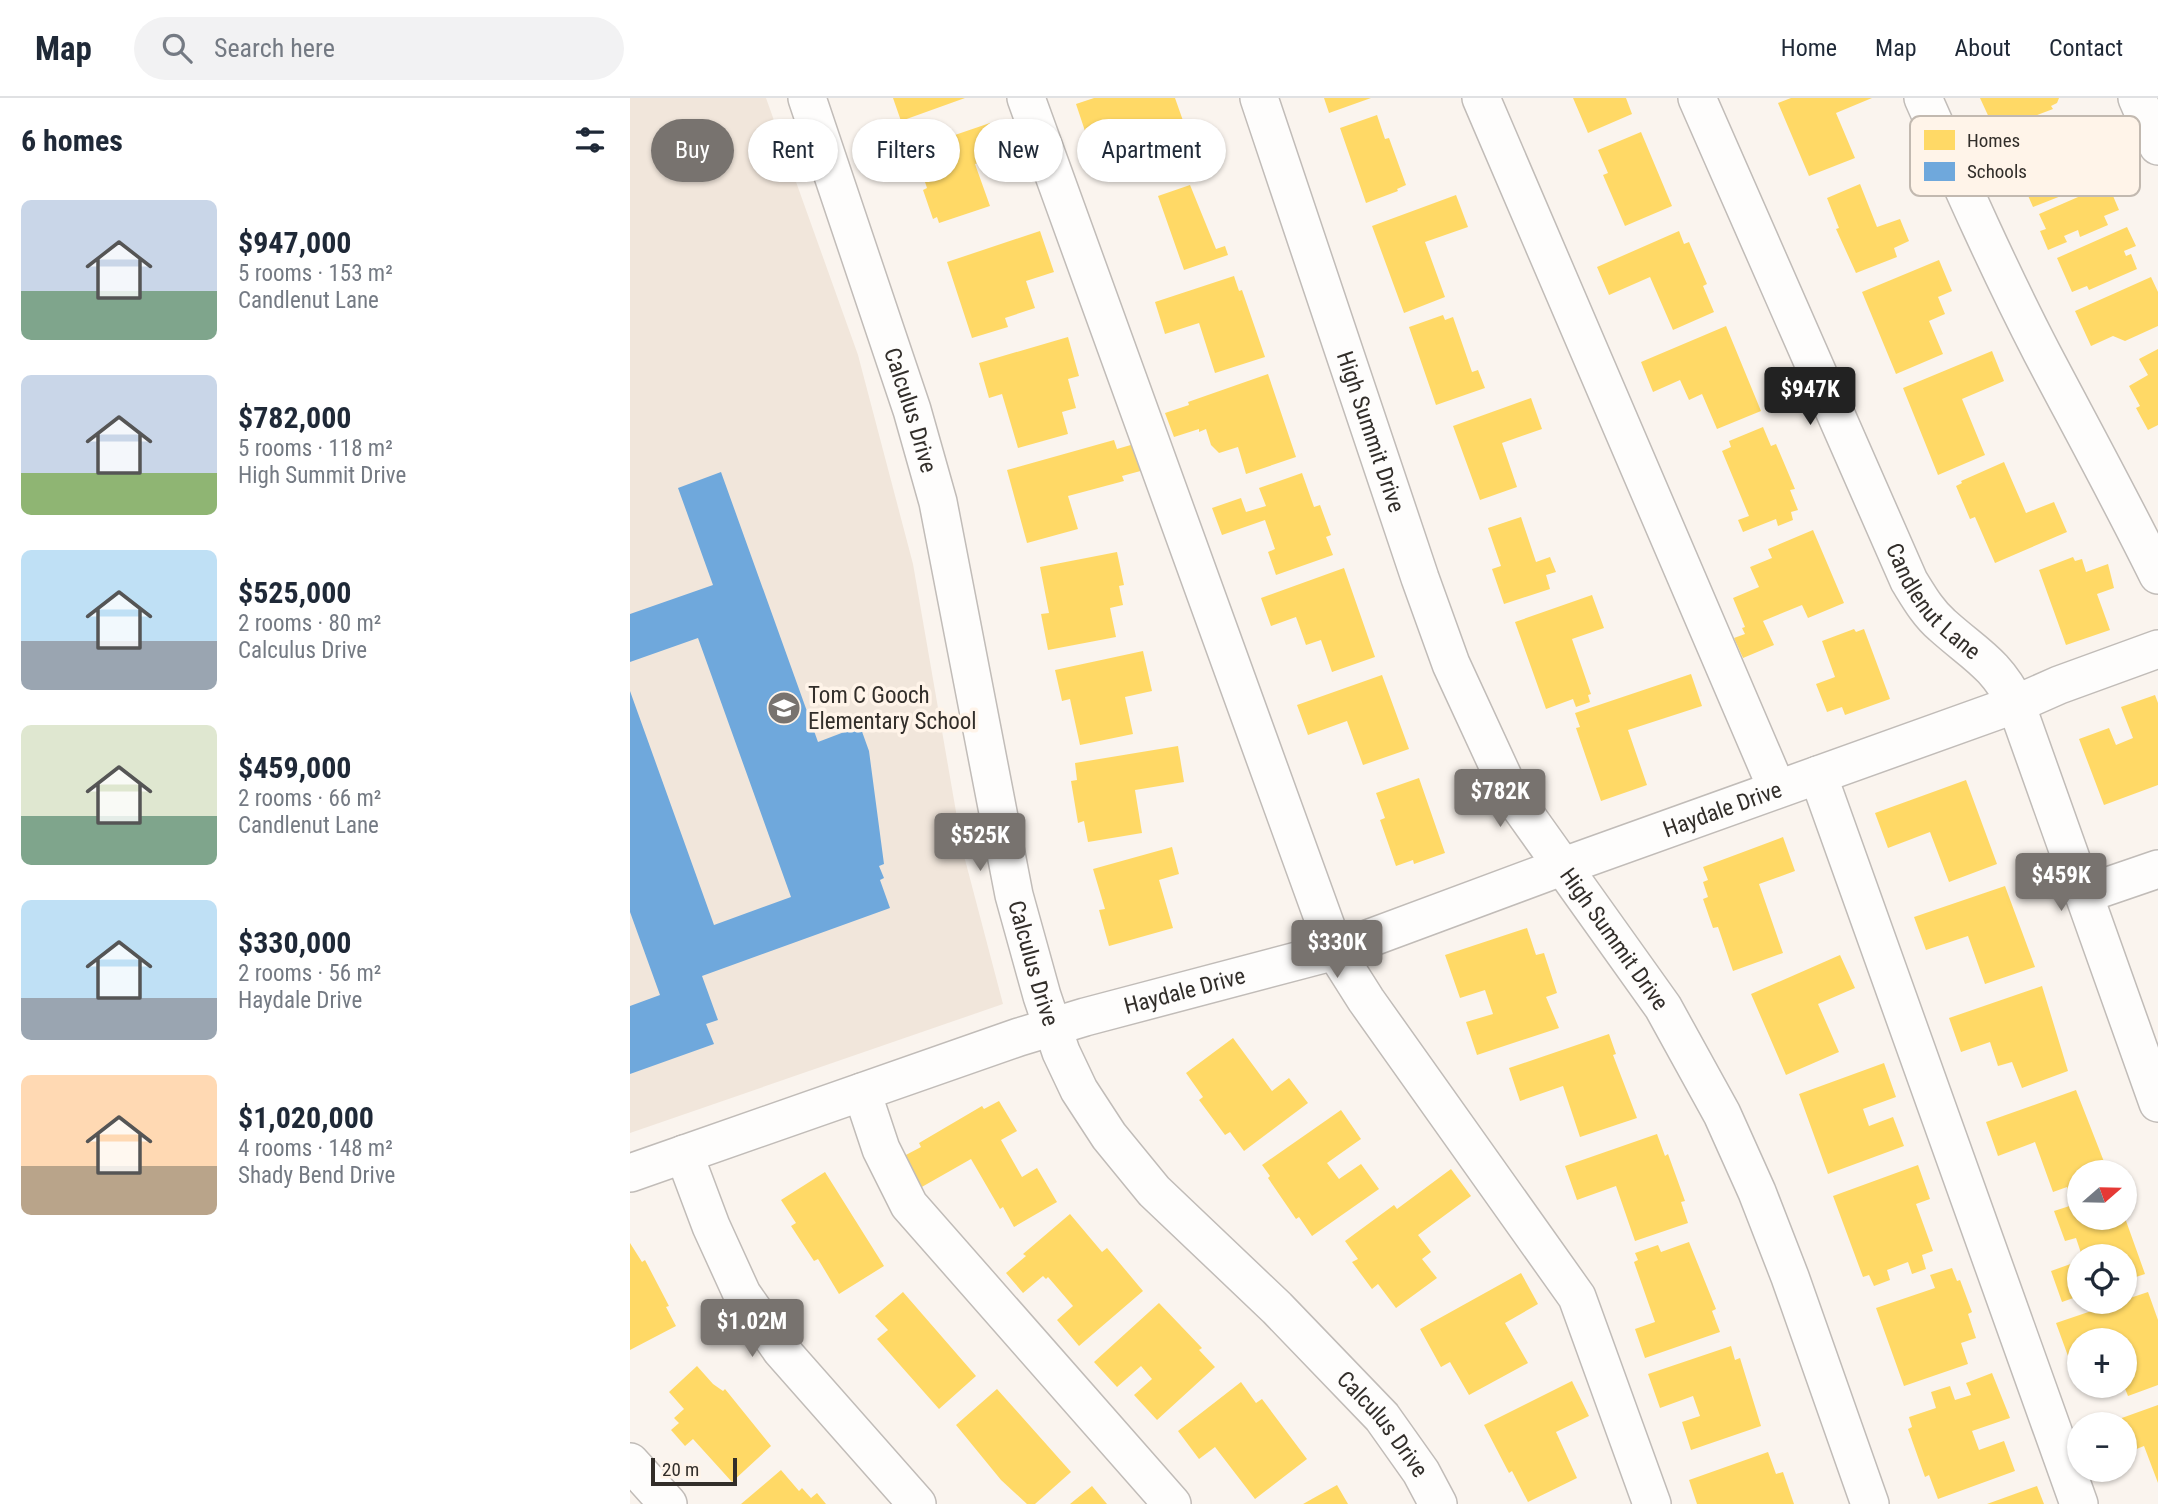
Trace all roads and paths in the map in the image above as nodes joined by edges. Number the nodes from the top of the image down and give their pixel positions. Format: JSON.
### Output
{"nodes":[{"id":1,"x":807,"y":98,"type":"edge"},
{"id":2,"x":1026,"y":98,"type":"edge"},
{"id":3,"x":1259,"y":98,"type":"edge"},
{"id":4,"x":1481,"y":98,"type":"edge"},
{"id":5,"x":1698,"y":98,"type":"edge"},
{"id":6,"x":1923,"y":98,"type":"edge"},
{"id":7,"x":2137,"y":98,"type":"edge"},
{"id":8,"x":1931,"y":116,"type":"edge"},
{"id":9,"x":2158,"y":146,"type":"edge"},
{"id":10,"x":1966,"y":196,"type":"edge"},
{"id":11,"x":2158,"y":575,"type":"edge"},
{"id":12,"x":2158,"y":649,"type":"edge"},
{"id":13,"x":2016,"y":704,"type":"junction"},
{"id":14,"x":1818,"y":775,"type":"junction"},
{"id":15,"x":1777,"y":789,"type":"junction"},
{"id":16,"x":1564,"y":866,"type":"junction"},
{"id":17,"x":2158,"y":869,"type":"edge"},
{"id":18,"x":2085,"y":894,"type":"junction"},
{"id":19,"x":1335,"y":951,"type":"junction"},
{"id":20,"x":1052,"y":1027,"type":"junction"},
{"id":21,"x":862,"y":1092,"type":"junction"},
{"id":22,"x":2156,"y":1093,"type":"edge"},
{"id":23,"x":684,"y":1154,"type":"junction"},
{"id":24,"x":630,"y":1173,"type":"edge"},
{"id":25,"x":630,"y":1462,"type":"edge"},
{"id":26,"x":668,"y":1504,"type":"edge"},
{"id":27,"x":917,"y":1504,"type":"edge"},
{"id":28,"x":1172,"y":1504,"type":"edge"},
{"id":29,"x":1438,"y":1504,"type":"edge"},
{"id":30,"x":1651,"y":1504,"type":"edge"},
{"id":31,"x":1870,"y":1504,"type":"edge"},
{"id":32,"x":2079,"y":1504,"type":"edge"}],
"edges":[{"from":1,"to":20,"type":"street","name":"Calculus Drive"},
{"from":2,"to":19,"type":"street"},
{"from":3,"to":16,"type":"street","name":"High Summit Drive"},
{"from":4,"to":15,"type":"street"},
{"from":5,"to":13,"type":"street","name":"Candlenut Lane"},
{"from":6,"to":8,"type":"street"},
{"from":7,"to":9,"type":"street"},
{"from":10,"to":11,"type":"street"},
{"from":12,"to":13,"type":"street","name":"Haydale Drive"},
{"from":13,"to":14,"type":"street","name":"Haydale Drive"},
{"from":13,"to":18,"type":"street","name":"Candlenut Lane"},
{"from":14,"to":15,"type":"street","name":"Haydale Drive"},
{"from":14,"to":32,"type":"street"},
{"from":15,"to":16,"type":"street","name":"Haydale Drive"},
{"from":16,"to":19,"type":"street","name":"Haydale Drive"},
{"from":16,"to":31,"type":"street","name":"High Summit Drive"},
{"from":17,"to":18,"type":"street"},
{"from":18,"to":22,"type":"street","name":"Candlenut Lane"},
{"from":19,"to":20,"type":"street","name":"Haydale Drive"},
{"from":19,"to":30,"type":"street"},
{"from":20,"to":21,"type":"street","name":"Haydale Drive"},
{"from":20,"to":29,"type":"street","name":"Calculus Drive"},
{"from":21,"to":23,"type":"street","name":"Haydale Drive"},
{"from":21,"to":28,"type":"street"},
{"from":23,"to":24,"type":"street","name":"Haydale Drive"},
{"from":23,"to":27,"type":"street"},
{"from":25,"to":26,"type":"street"}]}
